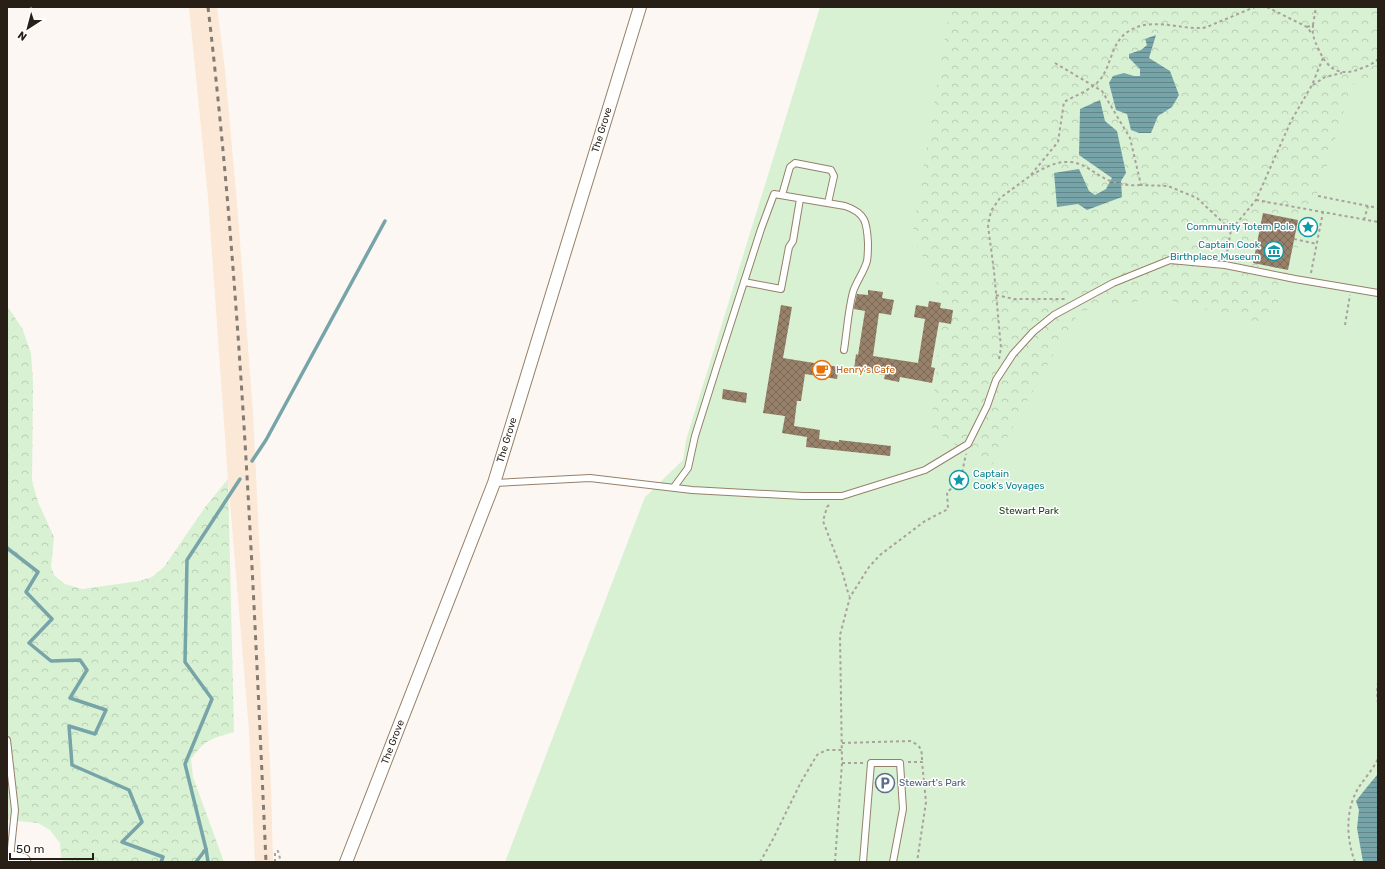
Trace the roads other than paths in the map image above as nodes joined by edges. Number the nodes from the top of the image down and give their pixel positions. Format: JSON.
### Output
{"nodes":[{"id":1,"x":640,"y":7,"type":"edge"},
{"id":2,"x":782,"y":196,"type":"junction"},
{"id":3,"x":800,"y":199,"type":"junction"},
{"id":4,"x":828,"y":203,"type":"junction"},
{"id":5,"x":744,"y":282,"type":"junction"},
{"id":6,"x":1378,"y":293,"type":"edge"},
{"id":7,"x":844,"y":350,"type":"dead end"},
{"id":8,"x":494,"y":484,"type":"junction"},
{"id":9,"x":674,"y":488,"type":"junction"},
{"id":10,"x":7,"y":740,"type":"edge"},
{"id":11,"x":13,"y":860,"type":"edge"},
{"id":12,"x":346,"y":862,"type":"edge"},
{"id":13,"x":863,"y":862,"type":"edge"},
{"id":14,"x":893,"y":862,"type":"edge"}],
"edges":[{"from":1,"to":8,"type":"street","name":"The Grove"},
{"from":2,"to":3,"type":"lane"},
{"from":2,"to":4,"type":"lane"},
{"from":2,"to":5,"type":"lane"},
{"from":3,"to":4,"type":"lane"},
{"from":3,"to":5,"type":"lane"},
{"from":4,"to":7,"type":"lane"},
{"from":5,"to":9,"type":"lane"},
{"from":6,"to":9,"type":"lane"},
{"from":8,"to":9,"type":"lane"},
{"from":8,"to":12,"type":"street","name":"The Grove"},
{"from":10,"to":11,"type":"lane"},
{"from":13,"to":14,"type":"lane"}]}
